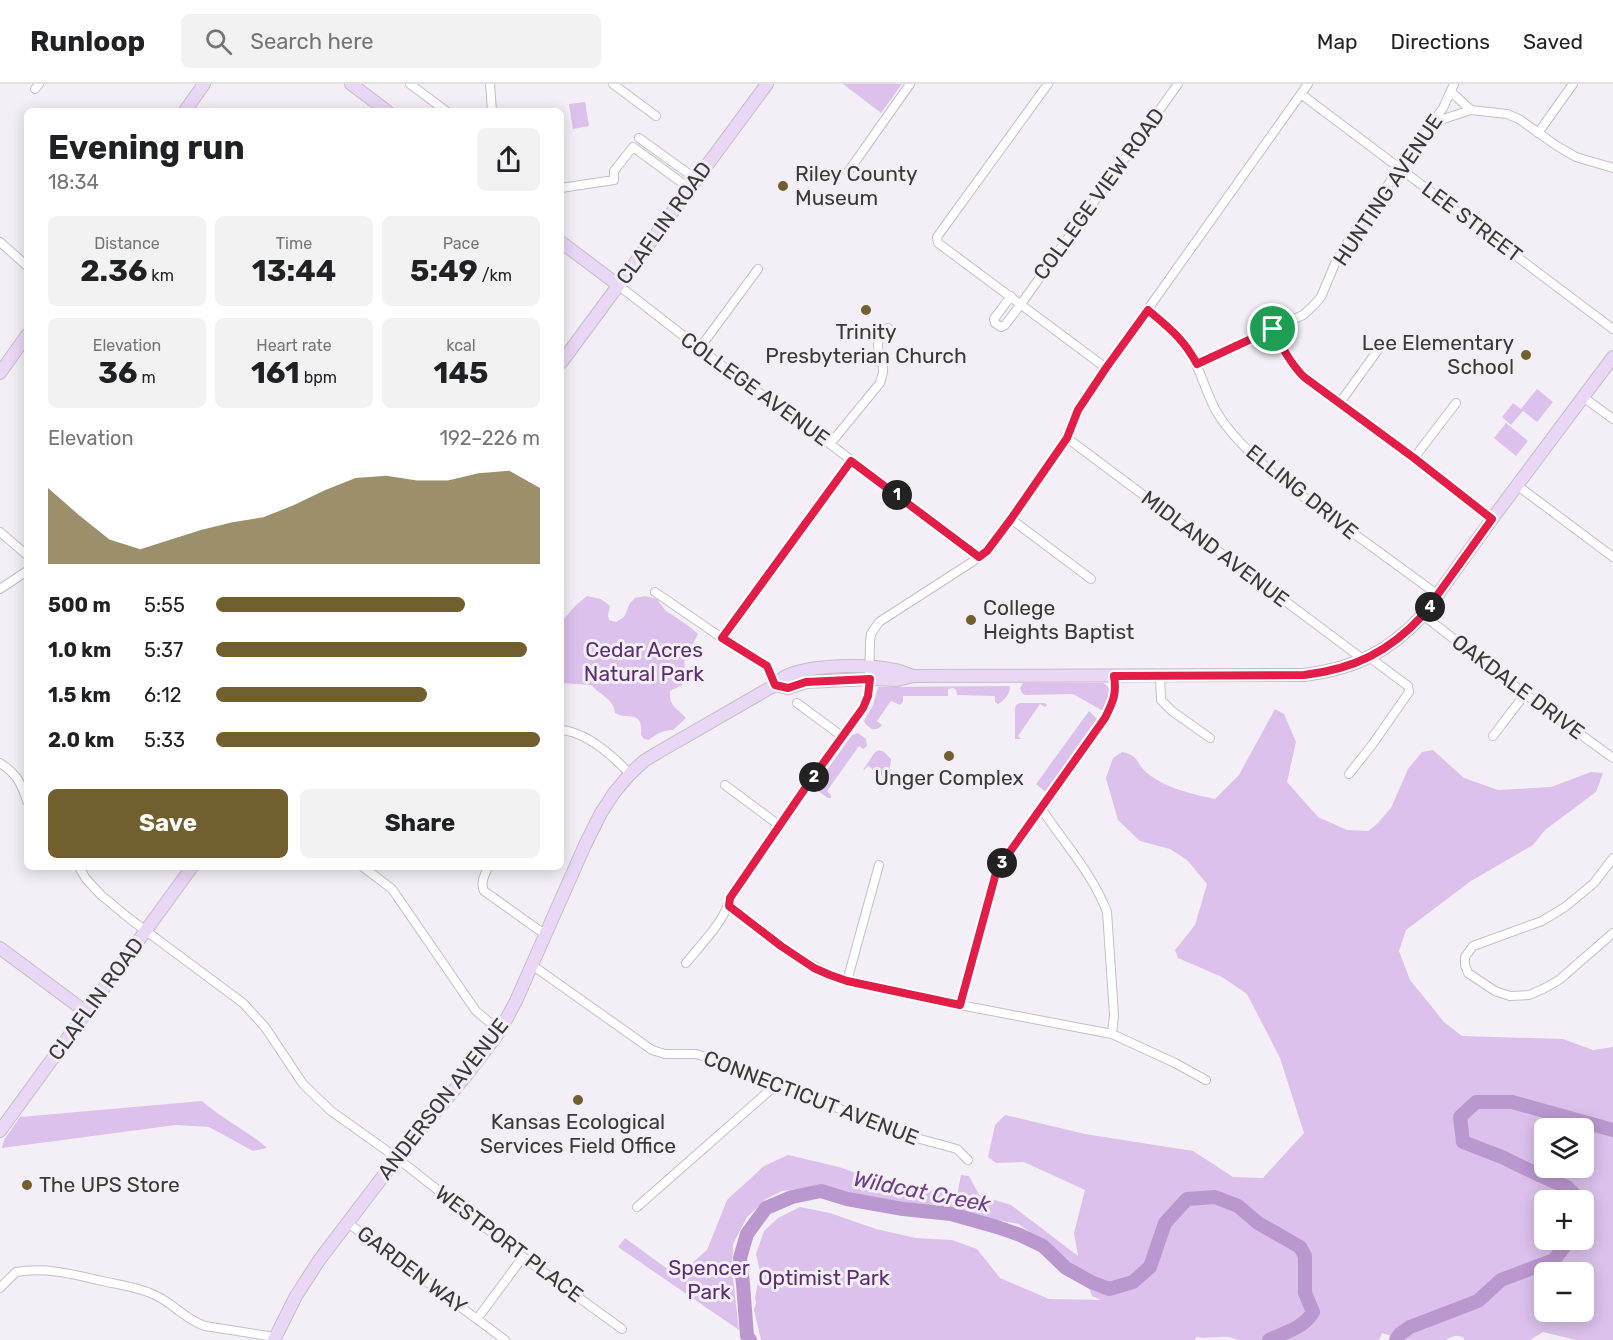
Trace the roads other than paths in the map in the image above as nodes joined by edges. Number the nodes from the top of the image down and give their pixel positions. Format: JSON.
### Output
{"nodes":[{"id":1,"x":204,"y":84,"type":"edge"},
{"id":2,"x":351,"y":84,"type":"edge"},
{"id":3,"x":410,"y":84,"type":"edge"},
{"id":4,"x":490,"y":84,"type":"edge"},
{"id":5,"x":613,"y":84,"type":"edge"},
{"id":6,"x":767,"y":84,"type":"edge"},
{"id":7,"x":910,"y":84,"type":"edge"},
{"id":8,"x":1048,"y":84,"type":"edge"},
{"id":9,"x":1178,"y":84,"type":"edge"},
{"id":10,"x":1308,"y":84,"type":"edge"},
{"id":11,"x":1573,"y":84,"type":"edge"},
{"id":12,"x":1453,"y":88,"type":"edge"},
{"id":13,"x":1301,"y":94,"type":"junction"},
{"id":14,"x":187,"y":108,"type":"edge"},
{"id":15,"x":383,"y":108,"type":"edge"},
{"id":16,"x":442,"y":108,"type":"edge"},
{"id":17,"x":492,"y":108,"type":"edge"},
{"id":18,"x":1471,"y":110,"type":"junction"},
{"id":19,"x":656,"y":116,"type":"dead end"},
{"id":20,"x":1434,"y":122,"type":"junction"},
{"id":21,"x":1538,"y":133,"type":"junction"},
{"id":22,"x":639,"y":138,"type":"dead end"},
{"id":23,"x":1400,"y":168,"type":"junction"},
{"id":24,"x":1613,"y":168,"type":"edge"},
{"id":25,"x":848,"y":172,"type":"dead end"},
{"id":26,"x":693,"y":184,"type":"junction"},
{"id":27,"x":564,"y":188,"type":"edge"},
{"id":28,"x":0,"y":242,"type":"edge"},
{"id":29,"x":564,"y":245,"type":"edge"},
{"id":30,"x":24,"y":263,"type":"edge"},
{"id":31,"x":758,"y":269,"type":"dead end"},
{"id":32,"x":618,"y":285,"type":"junction"},
{"id":33,"x":1011,"y":296,"type":"junction"},
{"id":34,"x":1021,"y":304,"type":"junction"},
{"id":35,"x":1148,"y":310,"type":"junction"},
{"id":36,"x":888,"y":328,"type":"dead end"},
{"id":37,"x":1273,"y":329,"type":"junction"},
{"id":38,"x":1613,"y":329,"type":"edge"},
{"id":39,"x":24,"y":339,"type":"edge"},
{"id":40,"x":1380,"y":347,"type":"dead end"},
{"id":41,"x":699,"y":349,"type":"junction"},
{"id":42,"x":1613,"y":357,"type":"edge"},
{"id":43,"x":564,"y":359,"type":"edge"},
{"id":44,"x":1197,"y":364,"type":"junction"},
{"id":45,"x":1106,"y":368,"type":"junction"},
{"id":46,"x":0,"y":373,"type":"edge"},
{"id":47,"x":1583,"y":397,"type":"junction"},
{"id":48,"x":1456,"y":403,"type":"dead end"},
{"id":49,"x":1339,"y":404,"type":"junction"},
{"id":50,"x":1613,"y":419,"type":"edge"},
{"id":51,"x":1067,"y":438,"type":"junction"},
{"id":52,"x":830,"y":444,"type":"junction"},
{"id":53,"x":1414,"y":458,"type":"junction"},
{"id":54,"x":851,"y":461,"type":"junction"},
{"id":55,"x":1518,"y":486,"type":"junction"},
{"id":56,"x":1011,"y":519,"type":"junction"},
{"id":57,"x":1492,"y":519,"type":"junction"},
{"id":58,"x":0,"y":532,"type":"edge"},
{"id":59,"x":24,"y":552,"type":"edge"},
{"id":60,"x":979,"y":557,"type":"junction"},
{"id":61,"x":1613,"y":557,"type":"edge"},
{"id":62,"x":24,"y":573,"type":"edge"},
{"id":63,"x":1091,"y":579,"type":"dead end"},
{"id":64,"x":0,"y":590,"type":"edge"},
{"id":65,"x":655,"y":592,"type":"dead end"},
{"id":66,"x":1438,"y":595,"type":"junction"},
{"id":67,"x":1423,"y":615,"type":"junction"},
{"id":68,"x":722,"y":638,"type":"junction"},
{"id":69,"x":1367,"y":658,"type":"junction"},
{"id":70,"x":870,"y":673,"type":"junction"},
{"id":71,"x":1114,"y":676,"type":"junction"},
{"id":72,"x":1160,"y":676,"type":"junction"},
{"id":73,"x":775,"y":685,"type":"junction"},
{"id":74,"x":1525,"y":694,"type":"junction"},
{"id":75,"x":797,"y":703,"type":"dead end"},
{"id":76,"x":564,"y":730,"type":"edge"},
{"id":77,"x":1493,"y":736,"type":"dead end"},
{"id":78,"x":843,"y":737,"type":"junction"},
{"id":79,"x":1210,"y":738,"type":"dead end"},
{"id":80,"x":1613,"y":758,"type":"edge"},
{"id":81,"x":0,"y":763,"type":"edge"},
{"id":82,"x":630,"y":774,"type":"junction"},
{"id":83,"x":1349,"y":774,"type":"dead end"},
{"id":84,"x":725,"y":785,"type":"dead end"},
{"id":85,"x":24,"y":792,"type":"edge"},
{"id":86,"x":1041,"y":808,"type":"junction"},
{"id":87,"x":780,"y":826,"type":"junction"},
{"id":88,"x":1613,"y":858,"type":"edge"},
{"id":89,"x":879,"y":865,"type":"dead end"},
{"id":90,"x":81,"y":870,"type":"edge"},
{"id":91,"x":190,"y":870,"type":"edge"},
{"id":92,"x":487,"y":870,"type":"edge"},
{"id":93,"x":377,"y":871,"type":"edge"},
{"id":94,"x":729,"y":906,"type":"junction"},
{"id":95,"x":147,"y":931,"type":"junction"},
{"id":96,"x":1613,"y":933,"type":"edge"},
{"id":97,"x":546,"y":935,"type":"junction"},
{"id":98,"x":0,"y":948,"type":"edge"},
{"id":99,"x":686,"y":963,"type":"dead end"},
{"id":100,"x":532,"y":965,"type":"junction"},
{"id":101,"x":847,"y":981,"type":"junction"},
{"id":102,"x":960,"y":1005,"type":"junction"},
{"id":103,"x":86,"y":1012,"type":"junction"},
{"id":104,"x":500,"y":1032,"type":"junction"},
{"id":105,"x":1112,"y":1034,"type":"junction"},
{"id":106,"x":1206,"y":1080,"type":"dead end"},
{"id":107,"x":777,"y":1084,"type":"junction"},
{"id":108,"x":0,"y":1131,"type":"edge"},
{"id":109,"x":397,"y":1158,"type":"junction"},
{"id":110,"x":968,"y":1160,"type":"dead end"},
{"id":111,"x":637,"y":1207,"type":"dead end"},
{"id":112,"x":348,"y":1222,"type":"junction"},
{"id":113,"x":523,"y":1257,"type":"junction"},
{"id":114,"x":0,"y":1288,"type":"edge"},
{"id":115,"x":477,"y":1319,"type":"junction"},
{"id":116,"x":622,"y":1329,"type":"dead end"},
{"id":117,"x":275,"y":1338,"type":"edge"},
{"id":118,"x":505,"y":1340,"type":"edge"}],
"edges":[{"from":1,"to":14,"type":"main road"},
{"from":2,"to":15,"type":"main road"},
{"from":3,"to":16,"type":"street"},
{"from":4,"to":17,"type":"street"},
{"from":5,"to":19,"type":"street"},
{"from":6,"to":26,"type":"main road","name":"CLAFLIN ROAD"},
{"from":7,"to":25,"type":"street"},
{"from":8,"to":33,"type":"street"},
{"from":9,"to":34,"type":"street","name":"COLLEGE VIEW ROAD"},
{"from":10,"to":13,"type":"street"},
{"from":11,"to":21,"type":"street"},
{"from":12,"to":18,"type":"street"},
{"from":12,"to":20,"type":"street","name":"HUNTING AVENUE"},
{"from":13,"to":23,"type":"street","name":"LEE STREET"},
{"from":13,"to":35,"type":"street"},
{"from":18,"to":20,"type":"street"},
{"from":18,"to":21,"type":"street"},
{"from":20,"to":23,"type":"street","name":"HUNTING AVENUE"},
{"from":21,"to":24,"type":"street"},
{"from":22,"to":26,"type":"street"},
{"from":23,"to":37,"type":"street","name":"HUNTING AVENUE"},
{"from":23,"to":38,"type":"street","name":"LEE STREET"},
{"from":26,"to":27,"type":"street"},
{"from":26,"to":32,"type":"main road","name":"CLAFLIN ROAD"},
{"from":28,"to":30,"type":"street"},
{"from":29,"to":32,"type":"main road","name":"COLLEGE AVENUE"},
{"from":31,"to":41,"type":"street"},
{"from":32,"to":41,"type":"street","name":"COLLEGE AVENUE"},
{"from":32,"to":43,"type":"main road","name":"CLAFLIN ROAD"},
{"from":33,"to":34,"type":"street"},
{"from":33,"to":34,"type":"street","name":"COLLEGE VIEW ROAD"},
{"from":34,"to":45,"type":"street"},
{"from":35,"to":44,"type":"street","name":"ELLING DRIVE"},
{"from":35,"to":45,"type":"street"},
{"from":36,"to":52,"type":"street"},
{"from":37,"to":44,"type":"street","name":"HUNTING AVENUE"},
{"from":37,"to":49,"type":"street"},
{"from":39,"to":46,"type":"main road"},
{"from":40,"to":49,"type":"street"},
{"from":41,"to":52,"type":"street","name":"COLLEGE AVENUE"},
{"from":42,"to":47,"type":"main road","name":"ANDERSON AVENUE"},
{"from":44,"to":66,"type":"street","name":"ELLING DRIVE"},
{"from":45,"to":51,"type":"street"},
{"from":47,"to":50,"type":"street"},
{"from":47,"to":55,"type":"main road","name":"ANDERSON AVENUE"},
{"from":48,"to":53,"type":"street"},
{"from":49,"to":53,"type":"street"},
{"from":51,"to":56,"type":"street"},
{"from":51,"to":69,"type":"street","name":"MIDLAND AVENUE"},
{"from":52,"to":54,"type":"street","name":"COLLEGE AVENUE"},
{"from":53,"to":57,"type":"street"},
{"from":54,"to":60,"type":"street","name":"COLLEGE AVENUE"},
{"from":54,"to":68,"type":"street"},
{"from":55,"to":57,"type":"main road","name":"ANDERSON AVENUE"},
{"from":55,"to":61,"type":"street"},
{"from":56,"to":60,"type":"street"},
{"from":56,"to":63,"type":"street"},
{"from":57,"to":66,"type":"main road","name":"ANDERSON AVENUE"},
{"from":58,"to":59,"type":"street"},
{"from":60,"to":70,"type":"street"},
{"from":62,"to":64,"type":"street"},
{"from":65,"to":68,"type":"street"},
{"from":66,"to":67,"type":"main road","name":"ANDERSON AVENUE"},
{"from":67,"to":69,"type":"main road","name":"ANDERSON AVENUE"},
{"from":67,"to":74,"type":"street","name":"OAKDALE DRIVE"},
{"from":68,"to":73,"type":"street"},
{"from":69,"to":72,"type":"main road","name":"ANDERSON AVENUE"},
{"from":69,"to":83,"type":"street","name":"MIDLAND AVENUE"},
{"from":70,"to":71,"type":"main road","name":"ANDERSON AVENUE"},
{"from":70,"to":73,"type":"main road","name":"ANDERSON AVENUE"},
{"from":70,"to":78,"type":"street"},
{"from":71,"to":72,"type":"main road","name":"ANDERSON AVENUE"},
{"from":71,"to":86,"type":"street"},
{"from":72,"to":79,"type":"street"},
{"from":73,"to":82,"type":"main road","name":"ANDERSON AVENUE"},
{"from":74,"to":77,"type":"street"},
{"from":74,"to":80,"type":"street","name":"OAKDALE DRIVE"},
{"from":75,"to":78,"type":"street"},
{"from":76,"to":82,"type":"street"},
{"from":78,"to":87,"type":"street"},
{"from":81,"to":85,"type":"street"},
{"from":82,"to":97,"type":"main road","name":"ANDERSON AVENUE"},
{"from":84,"to":87,"type":"street"},
{"from":86,"to":102,"type":"street"},
{"from":86,"to":105,"type":"street"},
{"from":87,"to":94,"type":"street"},
{"from":88,"to":96,"type":"street"},
{"from":89,"to":101,"type":"street"},
{"from":90,"to":95,"type":"street","name":"WESTPORT PLACE"},
{"from":91,"to":95,"type":"main road","name":"CLAFLIN ROAD"},
{"from":92,"to":97,"type":"street"},
{"from":93,"to":104,"type":"street"},
{"from":94,"to":99,"type":"street"},
{"from":94,"to":101,"type":"street"},
{"from":95,"to":103,"type":"main road","name":"CLAFLIN ROAD"},
{"from":95,"to":109,"type":"street","name":"WESTPORT PLACE"},
{"from":97,"to":100,"type":"main road","name":"ANDERSON AVENUE"},
{"from":98,"to":103,"type":"main road"},
{"from":100,"to":104,"type":"main road","name":"ANDERSON AVENUE"},
{"from":100,"to":107,"type":"street","name":"CONNECTICUT AVENUE"},
{"from":101,"to":102,"type":"street"},
{"from":102,"to":105,"type":"street"},
{"from":103,"to":108,"type":"main road","name":"CLAFLIN ROAD"},
{"from":104,"to":109,"type":"main road","name":"ANDERSON AVENUE"},
{"from":105,"to":106,"type":"street"},
{"from":107,"to":110,"type":"street","name":"CONNECTICUT AVENUE"},
{"from":107,"to":111,"type":"street"},
{"from":109,"to":112,"type":"main road","name":"ANDERSON AVENUE"},
{"from":109,"to":113,"type":"street","name":"WESTPORT PLACE"},
{"from":112,"to":115,"type":"street","name":"GARDEN WAY"},
{"from":112,"to":117,"type":"main road","name":"ANDERSON AVENUE"},
{"from":113,"to":115,"type":"street"},
{"from":113,"to":116,"type":"street","name":"WESTPORT PLACE"},
{"from":114,"to":117,"type":"street"},
{"from":115,"to":118,"type":"street","name":"GARDEN WAY"}]}
